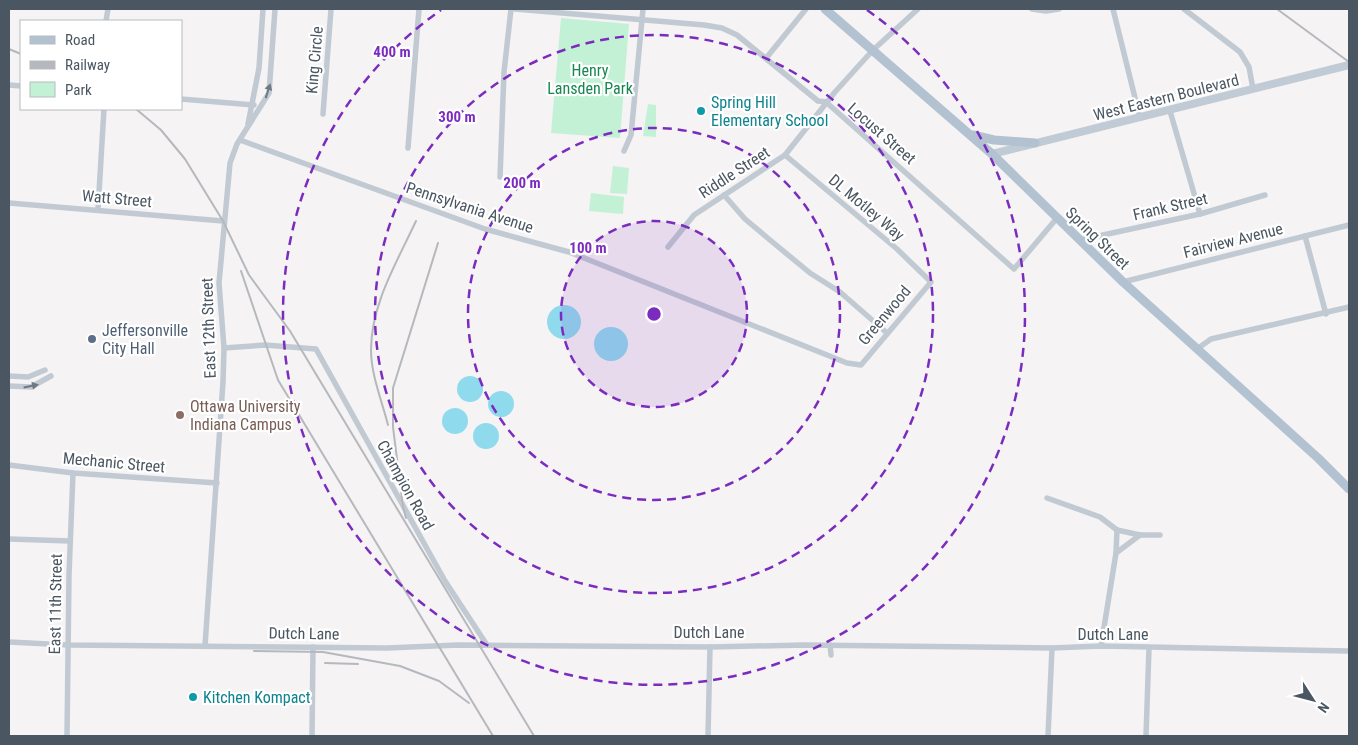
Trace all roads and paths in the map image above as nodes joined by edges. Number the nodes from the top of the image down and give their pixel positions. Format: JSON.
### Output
{"nodes":[{"id":1,"x":263,"y":9,"type":"edge"},
{"id":2,"x":275,"y":9,"type":"edge"},
{"id":3,"x":332,"y":9,"type":"edge"},
{"id":4,"x":419,"y":9,"type":"edge"},
{"id":5,"x":511,"y":9,"type":"edge"},
{"id":6,"x":515,"y":9,"type":"edge"},
{"id":7,"x":643,"y":9,"type":"edge"},
{"id":8,"x":806,"y":9,"type":"edge"},
{"id":9,"x":825,"y":9,"type":"edge"},
{"id":10,"x":918,"y":9,"type":"edge"},
{"id":11,"x":1032,"y":9,"type":"edge"},
{"id":12,"x":1059,"y":9,"type":"edge"},
{"id":13,"x":1113,"y":9,"type":"edge"},
{"id":14,"x":1184,"y":9,"type":"edge"},
{"id":15,"x":642,"y":18,"type":"junction"},
{"id":16,"x":873,"y":50,"type":"junction"},
{"id":17,"x":767,"y":57,"type":"junction"},
{"id":18,"x":1348,"y":65,"type":"edge"},
{"id":19,"x":1253,"y":89,"type":"junction"},
{"id":20,"x":182,"y":99,"type":"edge"},
{"id":21,"x":826,"y":102,"type":"junction"},
{"id":22,"x":252,"y":105,"type":"junction"},
{"id":23,"x":262,"y":106,"type":"junction"},
{"id":24,"x":104,"y":110,"type":"edge"},
{"id":25,"x":1170,"y":111,"type":"junction"},
{"id":26,"x":323,"y":114,"type":"dead end"},
{"id":27,"x":1140,"y":118,"type":"junction"},
{"id":28,"x":245,"y":133,"type":"junction"},
{"id":29,"x":968,"y":133,"type":"junction"},
{"id":30,"x":240,"y":140,"type":"junction"},
{"id":31,"x":1035,"y":143,"type":"junction"},
{"id":32,"x":408,"y":148,"type":"dead end"},
{"id":33,"x":624,"y":151,"type":"dead end"},
{"id":34,"x":992,"y":154,"type":"junction"},
{"id":35,"x":785,"y":155,"type":"junction"},
{"id":36,"x":500,"y":177,"type":"dead end"},
{"id":37,"x":724,"y":195,"type":"junction"},
{"id":38,"x":1265,"y":195,"type":"dead end"},
{"id":39,"x":9,"y":202,"type":"edge"},
{"id":40,"x":98,"y":209,"type":"junction"},
{"id":41,"x":1200,"y":214,"type":"junction"},
{"id":42,"x":1057,"y":218,"type":"junction"},
{"id":43,"x":223,"y":221,"type":"junction"},
{"id":44,"x":1349,"y":225,"type":"edge"},
{"id":45,"x":1305,"y":236,"type":"junction"},
{"id":46,"x":1080,"y":240,"type":"junction"},
{"id":47,"x":668,"y":247,"type":"dead end"},
{"id":48,"x":931,"y":282,"type":"joint"},
{"id":49,"x":1123,"y":282,"type":"junction"},
{"id":50,"x":1349,"y":307,"type":"edge"},
{"id":51,"x":1326,"y":314,"type":"junction"},
{"id":52,"x":887,"y":333,"type":"junction"},
{"id":53,"x":224,"y":348,"type":"junction"},
{"id":54,"x":1197,"y":349,"type":"junction"},
{"id":55,"x":858,"y":366,"type":"joint"},
{"id":56,"x":45,"y":370,"type":"dead end"},
{"id":57,"x":9,"y":376,"type":"edge"},
{"id":58,"x":51,"y":376,"type":"dead end"},
{"id":59,"x":9,"y":386,"type":"edge"},
{"id":60,"x":9,"y":465,"type":"edge"},
{"id":61,"x":73,"y":473,"type":"junction"},
{"id":62,"x":217,"y":484,"type":"junction"},
{"id":63,"x":1349,"y":489,"type":"edge"},
{"id":64,"x":1047,"y":498,"type":"dead end"},
{"id":65,"x":1117,"y":530,"type":"junction"},
{"id":66,"x":1140,"y":535,"type":"junction"},
{"id":67,"x":1160,"y":535,"type":"dead end"},
{"id":68,"x":9,"y":539,"type":"edge"},
{"id":69,"x":70,"y":541,"type":"junction"},
{"id":70,"x":1116,"y":553,"type":"junction"},
{"id":71,"x":9,"y":642,"type":"edge"},
{"id":72,"x":68,"y":645,"type":"junction"},
{"id":73,"x":487,"y":645,"type":"junction"},
{"id":74,"x":830,"y":645,"type":"junction"},
{"id":75,"x":205,"y":646,"type":"junction"},
{"id":76,"x":1101,"y":646,"type":"junction"},
{"id":77,"x":313,"y":647,"type":"junction"},
{"id":78,"x":710,"y":647,"type":"junction"},
{"id":79,"x":1052,"y":648,"type":"junction"},
{"id":80,"x":1149,"y":648,"type":"junction"},
{"id":81,"x":1349,"y":651,"type":"edge"},
{"id":82,"x":831,"y":656,"type":"dead end"},
{"id":83,"x":67,"y":736,"type":"edge"},
{"id":84,"x":312,"y":736,"type":"edge"},
{"id":85,"x":708,"y":736,"type":"edge"},
{"id":86,"x":1048,"y":736,"type":"edge"},
{"id":87,"x":1146,"y":736,"type":"edge"}],
"edges":[{"from":1,"to":22,"type":"street","name":"East 12th Street"},
{"from":23,"to":2,"type":"street","name":"East 12th Street","one_way":true},
{"from":3,"to":26,"type":"street","name":"King Circle"},
{"from":4,"to":32,"type":"street"},
{"from":5,"to":36,"type":"street"},
{"from":6,"to":15,"type":"street","name":"Locust Street"},
{"from":7,"to":15,"type":"street"},
{"from":8,"to":17,"type":"street"},
{"from":9,"to":16,"type":"main road","name":"Spring Street"},
{"from":10,"to":16,"type":"street","name":"Riddle Street"},
{"from":11,"to":12,"type":"street"},
{"from":13,"to":27,"type":"street"},
{"from":14,"to":19,"type":"street"},
{"from":15,"to":17,"type":"street","name":"Locust Street"},
{"from":15,"to":33,"type":"street"},
{"from":16,"to":21,"type":"street","name":"Riddle Street"},
{"from":16,"to":29,"type":"main road","name":"Spring Street"},
{"from":17,"to":21,"type":"street","name":"Locust Street"},
{"from":18,"to":19,"type":"main road","name":"West Eastern Boulevard"},
{"from":19,"to":25,"type":"main road","name":"West Eastern Boulevard"},
{"from":20,"to":22,"type":"street"},
{"from":21,"to":35,"type":"street","name":"Riddle Street"},
{"from":21,"to":42,"type":"street","name":"Locust Street"},
{"from":22,"to":23,"type":"street"},
{"from":22,"to":28,"type":"street","name":"East 12th Street"},
{"from":23,"to":28,"type":"street","name":"East 12th Street"},
{"from":24,"to":40,"type":"street"},
{"from":25,"to":27,"type":"main road","name":"West Eastern Boulevard"},
{"from":25,"to":41,"type":"street"},
{"from":27,"to":31,"type":"main road","name":"West Eastern Boulevard"},
{"from":28,"to":30,"type":"street","name":"East 12th Street"},
{"from":29,"to":31,"type":"main road"},
{"from":29,"to":34,"type":"main road","name":"Spring Street"},
{"from":30,"to":43,"type":"street","name":"East 12th Street"},
{"from":30,"to":55,"type":"street","name":"Pennsylvania Avenue"},
{"from":31,"to":34,"type":"main road","name":"West Eastern Boulevard"},
{"from":34,"to":42,"type":"main road","name":"Spring Street"},
{"from":35,"to":37,"type":"street","name":"Riddle Street"},
{"from":35,"to":48,"type":"street","name":"DL Motley Way"},
{"from":37,"to":47,"type":"street","name":"Riddle Street"},
{"from":37,"to":52,"type":"street"},
{"from":38,"to":41,"type":"street","name":"Frank Street"},
{"from":39,"to":40,"type":"street","name":"Watt Street"},
{"from":40,"to":43,"type":"street","name":"Watt Street"},
{"from":41,"to":46,"type":"street","name":"Frank Street"},
{"from":42,"to":46,"type":"main road","name":"Spring Street"},
{"from":43,"to":53,"type":"street","name":"East 12th Street"},
{"from":44,"to":45,"type":"street","name":"Fairview Avenue"},
{"from":45,"to":49,"type":"street","name":"Fairview Avenue"},
{"from":45,"to":51,"type":"street"},
{"from":46,"to":49,"type":"main road","name":"Spring Street"},
{"from":48,"to":52,"type":"street","name":"Greenwood"},
{"from":49,"to":54,"type":"main road","name":"Spring Street"},
{"from":50,"to":51,"type":"street"},
{"from":51,"to":54,"type":"street"},
{"from":52,"to":55,"type":"street","name":"Greenwood"},
{"from":53,"to":62,"type":"street","name":"East 12th Street"},
{"from":53,"to":73,"type":"street","name":"Champion Road"},
{"from":54,"to":63,"type":"main road","name":"Spring Street"},
{"from":56,"to":57,"type":"street"},
{"from":59,"to":58,"type":"street","one_way":true},
{"from":60,"to":61,"type":"street","name":"Mechanic Street"},
{"from":61,"to":62,"type":"street","name":"Mechanic Street"},
{"from":61,"to":69,"type":"street","name":"East 11th Street"},
{"from":62,"to":75,"type":"street","name":"East 12th Street"},
{"from":64,"to":65,"type":"street"},
{"from":65,"to":66,"type":"street"},
{"from":65,"to":70,"type":"street"},
{"from":66,"to":67,"type":"street"},
{"from":66,"to":70,"type":"street"},
{"from":68,"to":69,"type":"street"},
{"from":69,"to":72,"type":"street","name":"East 11th Street"},
{"from":70,"to":76,"type":"street"},
{"from":71,"to":72,"type":"street","name":"Dutch Lane"},
{"from":72,"to":75,"type":"street","name":"Dutch Lane"},
{"from":72,"to":83,"type":"street","name":"East 11th Street"},
{"from":73,"to":77,"type":"street","name":"Dutch Lane"},
{"from":73,"to":78,"type":"street","name":"Dutch Lane"},
{"from":74,"to":78,"type":"street","name":"Dutch Lane"},
{"from":74,"to":79,"type":"street","name":"Dutch Lane"},
{"from":74,"to":82,"type":"street"},
{"from":75,"to":77,"type":"street","name":"Dutch Lane"},
{"from":76,"to":79,"type":"street","name":"Dutch Lane"},
{"from":76,"to":80,"type":"street","name":"Dutch Lane"},
{"from":77,"to":84,"type":"street"},
{"from":78,"to":85,"type":"street"},
{"from":79,"to":86,"type":"street"},
{"from":80,"to":81,"type":"street","name":"Dutch Lane"},
{"from":80,"to":87,"type":"street"}]}
